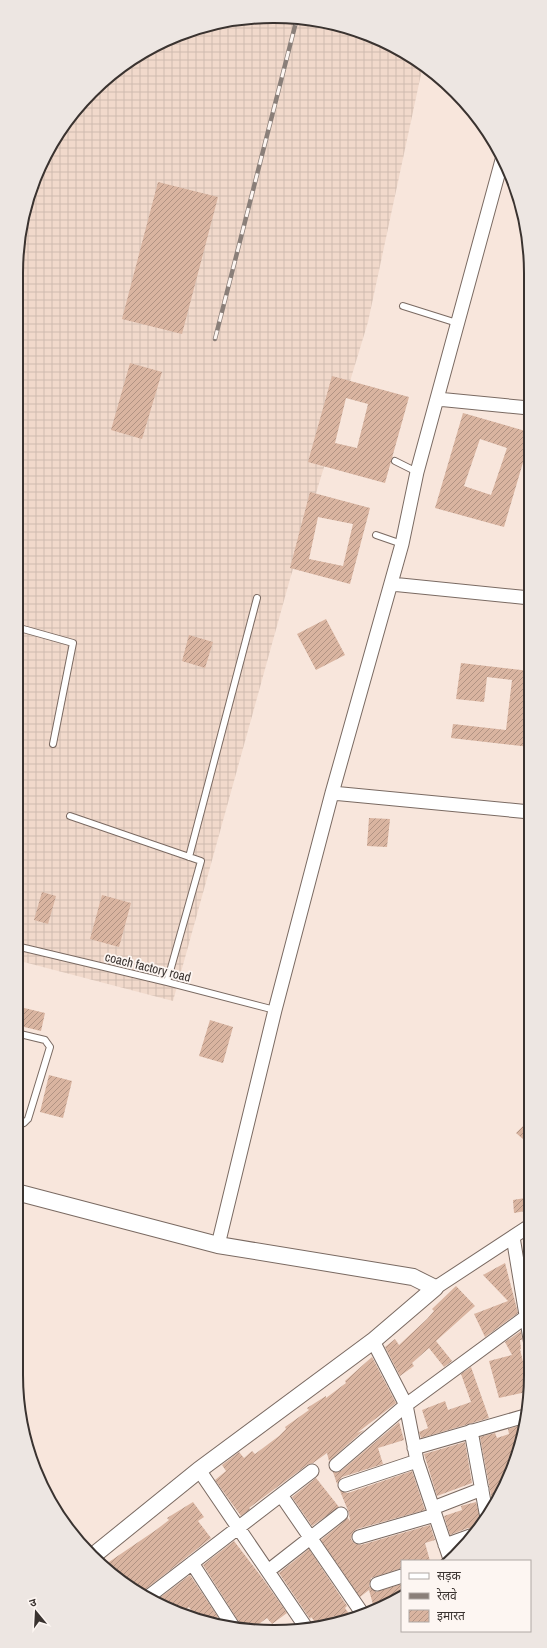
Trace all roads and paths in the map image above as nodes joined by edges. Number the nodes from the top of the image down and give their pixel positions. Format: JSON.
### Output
{"nodes":[{"id":1,"x":501,"y":169,"type":"edge"},
{"id":2,"x":403,"y":306,"type":"dead end"},
{"id":3,"x":457,"y":323,"type":"junction"},
{"id":4,"x":436,"y":399,"type":"junction"},
{"id":5,"x":524,"y":408,"type":"edge"},
{"id":6,"x":395,"y":461,"type":"dead end"},
{"id":7,"x":417,"y":472,"type":"junction"},
{"id":8,"x":376,"y":535,"type":"dead end"},
{"id":9,"x":402,"y":544,"type":"junction"},
{"id":10,"x":391,"y":584,"type":"junction"},
{"id":11,"x":524,"y":597,"type":"edge"},
{"id":12,"x":257,"y":598,"type":"dead end"},
{"id":13,"x":23,"y":629,"type":"edge"},
{"id":14,"x":53,"y":744,"type":"dead end"},
{"id":15,"x":332,"y":793,"type":"junction"},
{"id":16,"x":524,"y":811,"type":"edge"},
{"id":17,"x":70,"y":816,"type":"dead end"},
{"id":18,"x":189,"y":857,"type":"junction"},
{"id":19,"x":23,"y":948,"type":"edge"},
{"id":20,"x":167,"y":982,"type":"junction"},
{"id":21,"x":275,"y":1010,"type":"junction"},
{"id":22,"x":23,"y":1035,"type":"edge"},
{"id":23,"x":23,"y":1123,"type":"edge"},
{"id":24,"x":23,"y":1194,"type":"edge"},
{"id":25,"x":524,"y":1230,"type":"edge"},
{"id":26,"x":513,"y":1237,"type":"junction"},
{"id":27,"x":218,"y":1245,"type":"junction"},
{"id":28,"x":435,"y":1288,"type":"junction"},
{"id":29,"x":524,"y":1291,"type":"edge"},
{"id":30,"x":524,"y":1320,"type":"edge"},
{"id":31,"x":373,"y":1341,"type":"junction"},
{"id":32,"x":406,"y":1405,"type":"junction"},
{"id":33,"x":520,"y":1418,"type":"edge"},
{"id":34,"x":471,"y":1431,"type":"junction"},
{"id":35,"x":414,"y":1448,"type":"junction"},
{"id":36,"x":417,"y":1462,"type":"junction"},
{"id":37,"x":336,"y":1465,"type":"dead end"},
{"id":38,"x":199,"y":1470,"type":"junction"},
{"id":39,"x":312,"y":1471,"type":"dead end"},
{"id":40,"x":345,"y":1485,"type":"dead end"},
{"id":41,"x":482,"y":1489,"type":"junction"},
{"id":42,"x":281,"y":1495,"type":"junction"},
{"id":43,"x":485,"y":1508,"type":"edge"},
{"id":44,"x":434,"y":1512,"type":"junction"},
{"id":45,"x":341,"y":1514,"type":"dead end"},
{"id":46,"x":238,"y":1528,"type":"junction"},
{"id":47,"x":310,"y":1538,"type":"junction"},
{"id":48,"x":359,"y":1538,"type":"dead end"},
{"id":49,"x":459,"y":1543,"type":"edge"},
{"id":50,"x":447,"y":1551,"type":"edge"},
{"id":51,"x":97,"y":1553,"type":"edge"},
{"id":52,"x":192,"y":1563,"type":"junction"},
{"id":53,"x":268,"y":1571,"type":"junction"},
{"id":54,"x":401,"y":1576,"type":"edge"},
{"id":55,"x":377,"y":1584,"type":"dead end"},
{"id":56,"x":153,"y":1593,"type":"edge"},
{"id":57,"x":360,"y":1610,"type":"edge"},
{"id":58,"x":229,"y":1621,"type":"edge"},
{"id":59,"x":303,"y":1623,"type":"edge"}],
"edges":[{"from":1,"to":3,"type":"street"},
{"from":2,"to":3,"type":"lane"},
{"from":3,"to":4,"type":"street"},
{"from":4,"to":5,"type":"street"},
{"from":4,"to":7,"type":"street"},
{"from":6,"to":7,"type":"lane"},
{"from":7,"to":9,"type":"street"},
{"from":8,"to":9,"type":"lane"},
{"from":9,"to":10,"type":"street"},
{"from":10,"to":11,"type":"street"},
{"from":10,"to":15,"type":"street"},
{"from":12,"to":18,"type":"lane"},
{"from":13,"to":14,"type":"lane"},
{"from":15,"to":16,"type":"street"},
{"from":15,"to":21,"type":"street"},
{"from":17,"to":18,"type":"lane"},
{"from":18,"to":20,"type":"lane"},
{"from":19,"to":20,"type":"lane","name":"coach factory road"},
{"from":20,"to":21,"type":"lane","name":"coach factory road"},
{"from":21,"to":27,"type":"street"},
{"from":22,"to":23,"type":"lane"},
{"from":24,"to":27,"type":"street"},
{"from":25,"to":26,"type":"street"},
{"from":26,"to":28,"type":"street"},
{"from":26,"to":29,"type":"street"},
{"from":27,"to":28,"type":"street"},
{"from":28,"to":31,"type":"street"},
{"from":30,"to":32,"type":"street"},
{"from":31,"to":32,"type":"street"},
{"from":31,"to":38,"type":"street"},
{"from":32,"to":35,"type":"street"},
{"from":32,"to":37,"type":"street"},
{"from":33,"to":34,"type":"street"},
{"from":34,"to":35,"type":"street"},
{"from":34,"to":41,"type":"street"},
{"from":35,"to":36,"type":"street"},
{"from":36,"to":40,"type":"street"},
{"from":36,"to":44,"type":"street"},
{"from":38,"to":46,"type":"street"},
{"from":38,"to":51,"type":"street"},
{"from":39,"to":42,"type":"street"},
{"from":41,"to":43,"type":"street"},
{"from":41,"to":44,"type":"street"},
{"from":42,"to":46,"type":"street"},
{"from":42,"to":47,"type":"street"},
{"from":44,"to":48,"type":"street"},
{"from":44,"to":50,"type":"street"},
{"from":45,"to":47,"type":"street"},
{"from":46,"to":52,"type":"street"},
{"from":46,"to":53,"type":"street"},
{"from":47,"to":53,"type":"street"},
{"from":47,"to":57,"type":"street"},
{"from":49,"to":50,"type":"street"},
{"from":52,"to":56,"type":"street"},
{"from":52,"to":58,"type":"street"},
{"from":53,"to":59,"type":"street"},
{"from":54,"to":55,"type":"street"}]}
